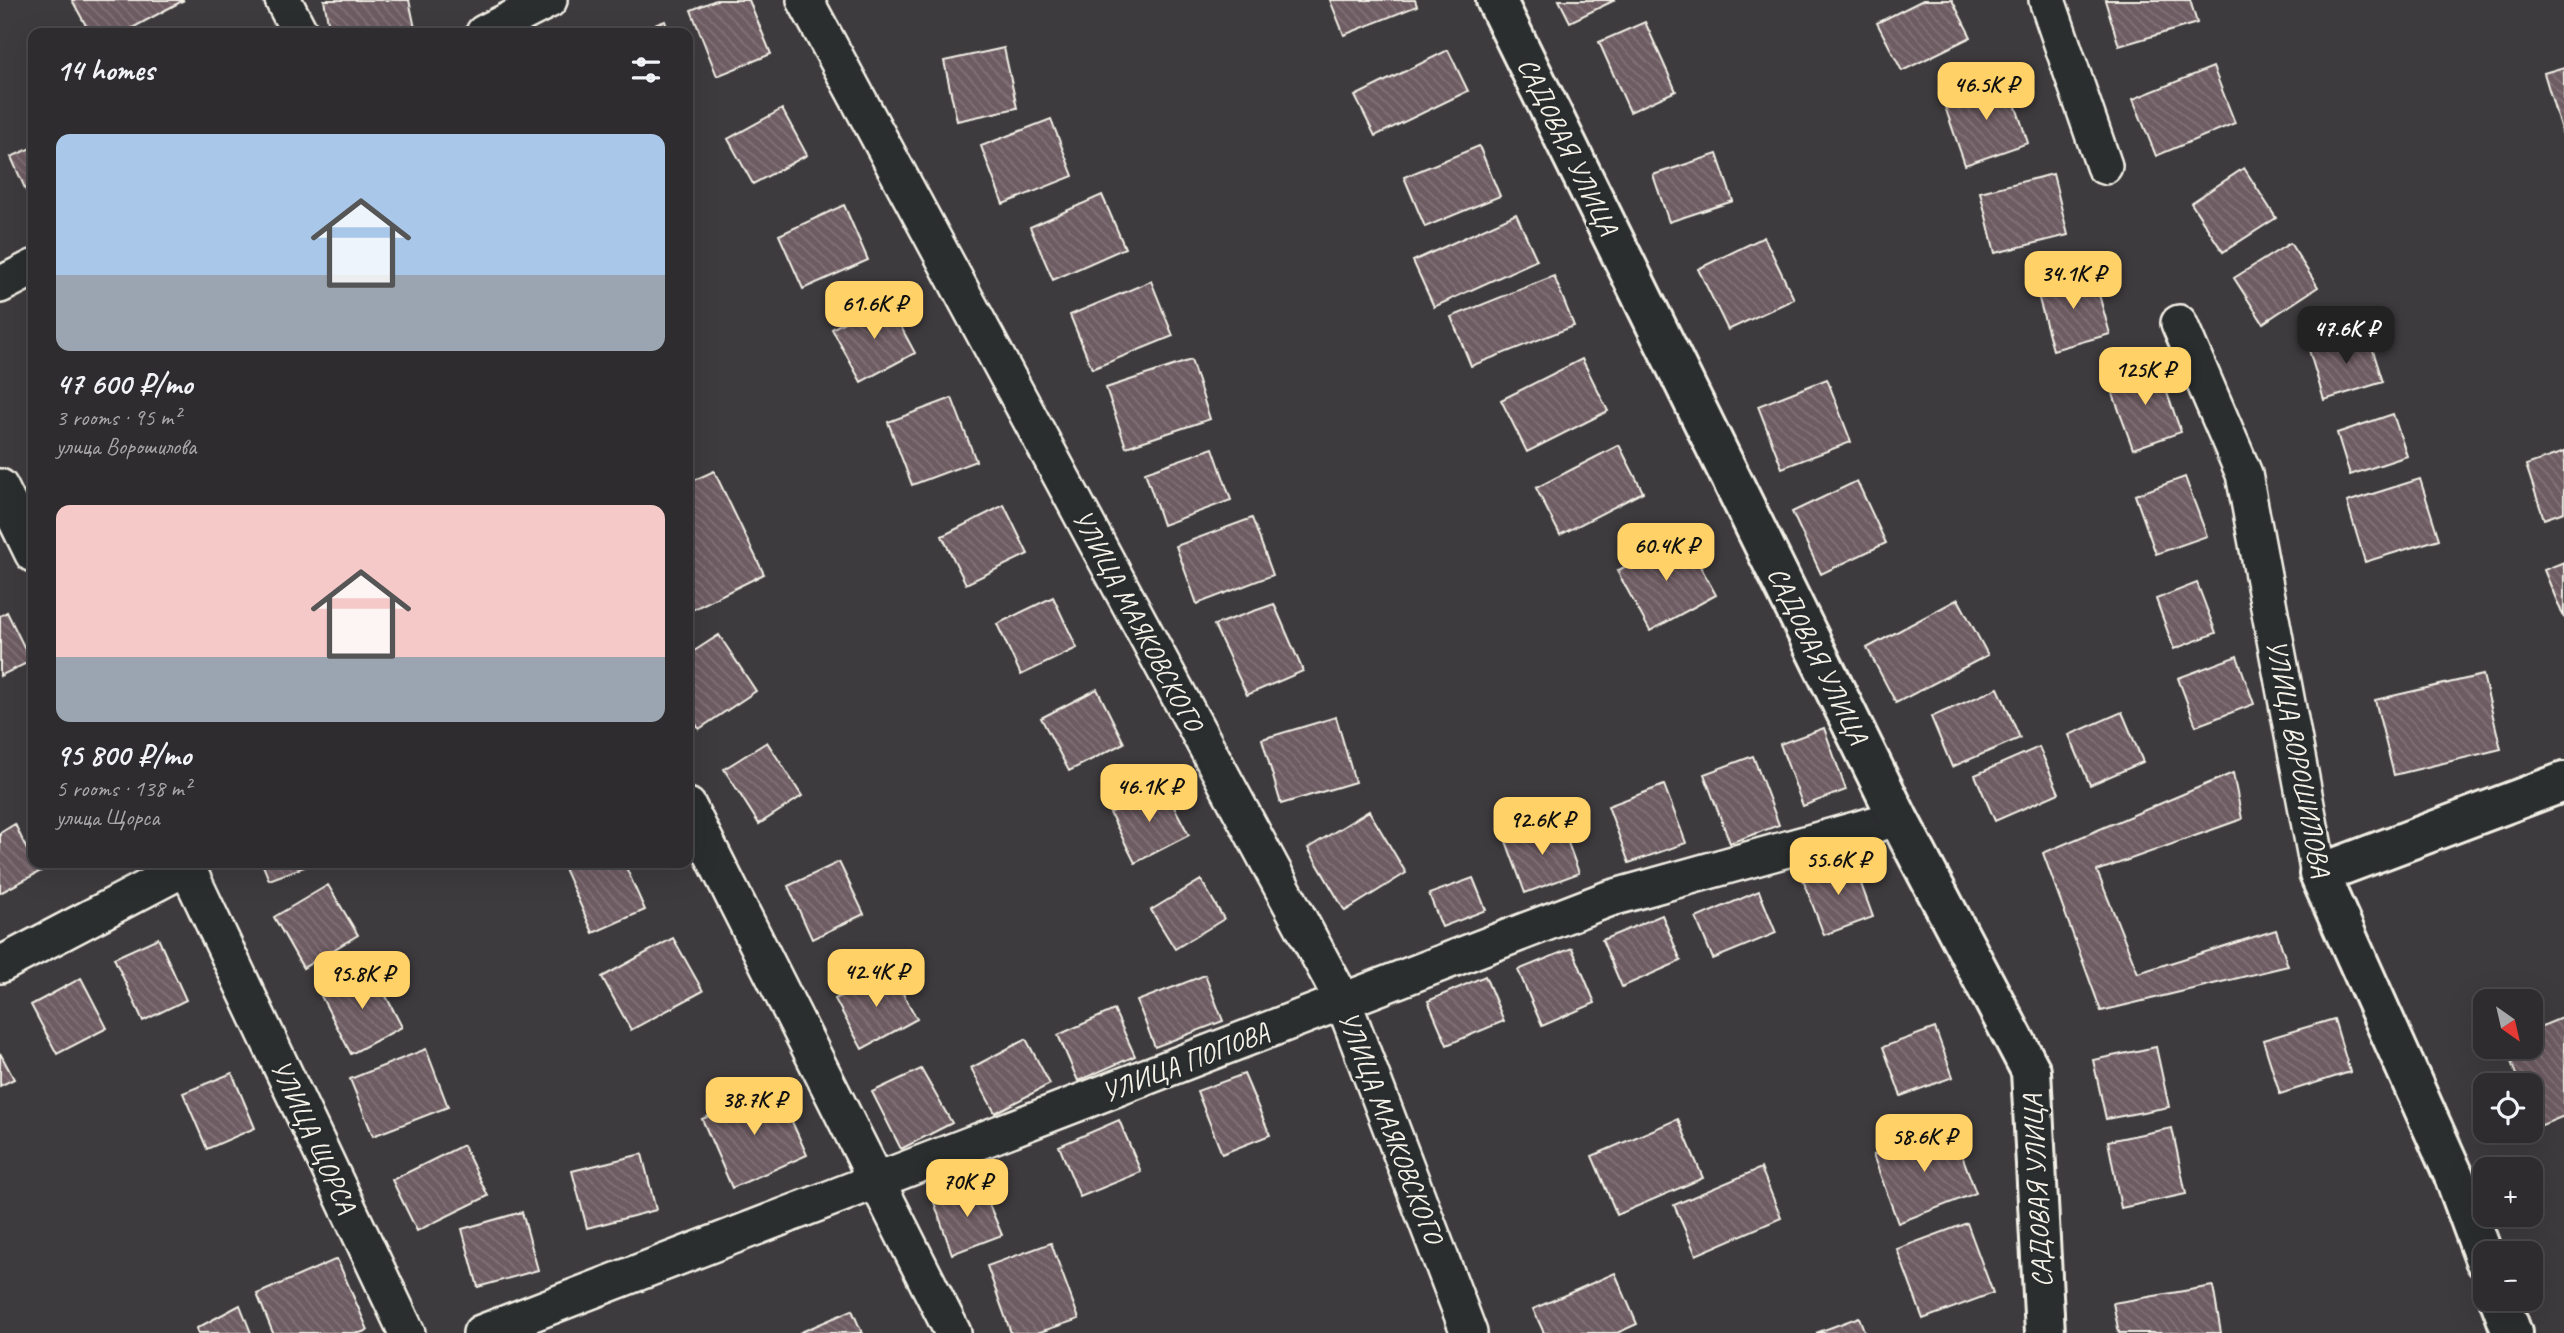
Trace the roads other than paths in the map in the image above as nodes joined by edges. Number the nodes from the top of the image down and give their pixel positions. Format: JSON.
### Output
{"nodes":[{"id":1,"x":283,"y":0,"type":"edge"},
{"id":2,"x":549,"y":0,"type":"edge"},
{"id":3,"x":805,"y":0,"type":"edge"},
{"id":4,"x":1496,"y":0,"type":"edge"},
{"id":5,"x":2047,"y":0,"type":"edge"},
{"id":6,"x":297,"y":28,"type":"edge"},
{"id":7,"x":494,"y":28,"type":"edge"},
{"id":8,"x":2104,"y":166,"type":"dead end"},
{"id":9,"x":28,"y":271,"type":"edge"},
{"id":10,"x":0,"y":285,"type":"edge"},
{"id":11,"x":2179,"y":323,"type":"dead end"},
{"id":12,"x":0,"y":486,"type":"edge"},
{"id":13,"x":28,"y":544,"type":"edge"},
{"id":14,"x":2564,"y":782,"type":"edge"},
{"id":15,"x":693,"y":816,"type":"edge"},
{"id":16,"x":1898,"y":818,"type":"junction"},
{"id":17,"x":180,"y":868,"type":"edge"},
{"id":18,"x":187,"y":868,"type":"edge"},
{"id":19,"x":2319,"y":874,"type":"junction"},
{"id":20,"x":0,"y":965,"type":"edge"},
{"id":21,"x":1343,"y":1001,"type":"junction"},
{"id":22,"x":876,"y":1182,"type":"junction"},
{"id":23,"x":2478,"y":1241,"type":"edge"},
{"id":24,"x":2504,"y":1311,"type":"edge"},
{"id":25,"x":407,"y":1333,"type":"edge"},
{"id":26,"x":481,"y":1333,"type":"edge"},
{"id":27,"x":953,"y":1333,"type":"edge"},
{"id":28,"x":1469,"y":1333,"type":"edge"},
{"id":29,"x":2045,"y":1333,"type":"edge"},
{"id":30,"x":2512,"y":1333,"type":"edge"}],
"edges":[{"from":1,"to":6,"type":"street"},
{"from":2,"to":7,"type":"street"},
{"from":3,"to":21,"type":"street","name":"УЛИЦА МАЯКОВСКОГО"},
{"from":4,"to":16,"type":"street","name":"САДОВАЯ УЛИЦА"},
{"from":5,"to":8,"type":"street"},
{"from":9,"to":10,"type":"street"},
{"from":11,"to":19,"type":"street","name":"УЛИЦА ВОРОШИЛОВА"},
{"from":12,"to":13,"type":"street"},
{"from":14,"to":19,"type":"street"},
{"from":15,"to":22,"type":"street"},
{"from":16,"to":21,"type":"street","name":"УЛИЦА ПОПОВА"},
{"from":16,"to":29,"type":"street","name":"САДОВАЯ УЛИЦА"},
{"from":17,"to":20,"type":"street"},
{"from":18,"to":25,"type":"street","name":"УЛИЦА ЩОРСА"},
{"from":19,"to":23,"type":"street","name":"УЛИЦА ВОРОШИЛОВА"},
{"from":21,"to":22,"type":"street","name":"УЛИЦА ПОПОВА"},
{"from":21,"to":28,"type":"street","name":"УЛИЦА МАЯКОВСКОГО"},
{"from":22,"to":26,"type":"street","name":"УЛИЦА ПОПОВА"},
{"from":22,"to":27,"type":"street"},
{"from":24,"to":30,"type":"street"}]}
